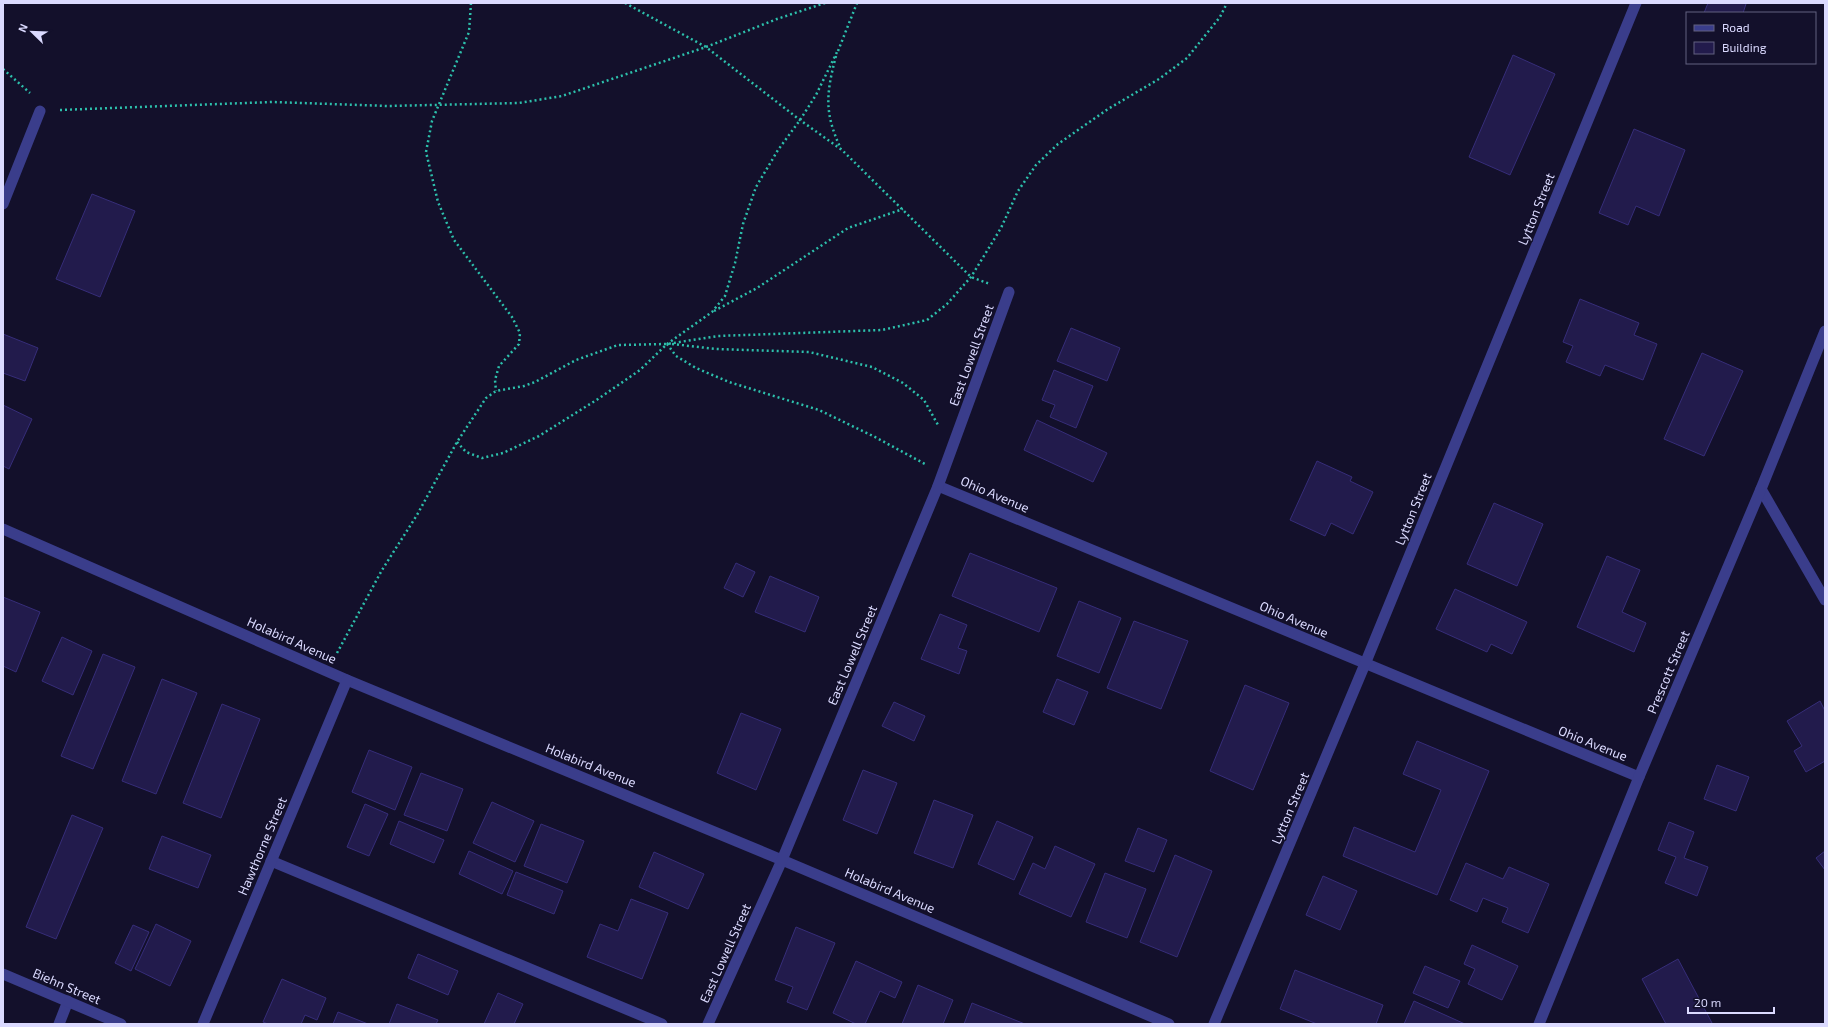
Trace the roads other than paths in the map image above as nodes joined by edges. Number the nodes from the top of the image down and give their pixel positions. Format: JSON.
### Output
{"nodes":[{"id":1,"x":1636,"y":3,"type":"edge"},
{"id":2,"x":40,"y":111,"type":"road end"},
{"id":3,"x":3,"y":204,"type":"edge"},
{"id":4,"x":1009,"y":292,"type":"road end"},
{"id":5,"x":1825,"y":331,"type":"edge"},
{"id":6,"x":940,"y":481,"type":"junction"},
{"id":7,"x":1761,"y":489,"type":"junction"},
{"id":8,"x":3,"y":529,"type":"edge"},
{"id":9,"x":1825,"y":600,"type":"edge"},
{"id":10,"x":1365,"y":664,"type":"junction"},
{"id":11,"x":347,"y":680,"type":"junction"},
{"id":12,"x":1639,"y":777,"type":"junction"},
{"id":13,"x":782,"y":860,"type":"junction"},
{"id":14,"x":271,"y":861,"type":"junction"},
{"id":15,"x":3,"y":974,"type":"edge"},
{"id":16,"x":68,"y":1001,"type":"junction"},
{"id":17,"x":59,"y":1024,"type":"edge"},
{"id":18,"x":121,"y":1024,"type":"edge"},
{"id":19,"x":203,"y":1024,"type":"edge"},
{"id":20,"x":662,"y":1024,"type":"edge"},
{"id":21,"x":708,"y":1024,"type":"edge"},
{"id":22,"x":1169,"y":1024,"type":"edge"},
{"id":23,"x":1214,"y":1024,"type":"edge"},
{"id":24,"x":1539,"y":1024,"type":"edge"}],
"edges":[{"from":1,"to":10,"type":"street","name":"Lytton Street"},
{"from":2,"to":3,"type":"street"},
{"from":4,"to":6,"type":"street","name":"East Lowell Street"},
{"from":5,"to":7,"type":"street","name":"Prescott Street"},
{"from":6,"to":10,"type":"street","name":"Ohio Avenue"},
{"from":6,"to":13,"type":"street","name":"East Lowell Street"},
{"from":7,"to":9,"type":"street"},
{"from":7,"to":12,"type":"street","name":"Prescott Street"},
{"from":8,"to":11,"type":"street","name":"Holabird Avenue"},
{"from":10,"to":12,"type":"street","name":"Ohio Avenue"},
{"from":10,"to":23,"type":"street","name":"Lytton Street"},
{"from":11,"to":13,"type":"street","name":"Holabird Avenue"},
{"from":11,"to":14,"type":"street","name":"Hawthorne Street"},
{"from":12,"to":24,"type":"street","name":"Prescott Street"},
{"from":13,"to":21,"type":"street","name":"East Lowell Street"},
{"from":13,"to":22,"type":"street","name":"Holabird Avenue"},
{"from":14,"to":19,"type":"street","name":"Hawthorne Street"},
{"from":14,"to":20,"type":"street"},
{"from":15,"to":16,"type":"street","name":"Biehn Street"},
{"from":16,"to":17,"type":"street"},
{"from":16,"to":18,"type":"street","name":"Biehn Street"}]}
